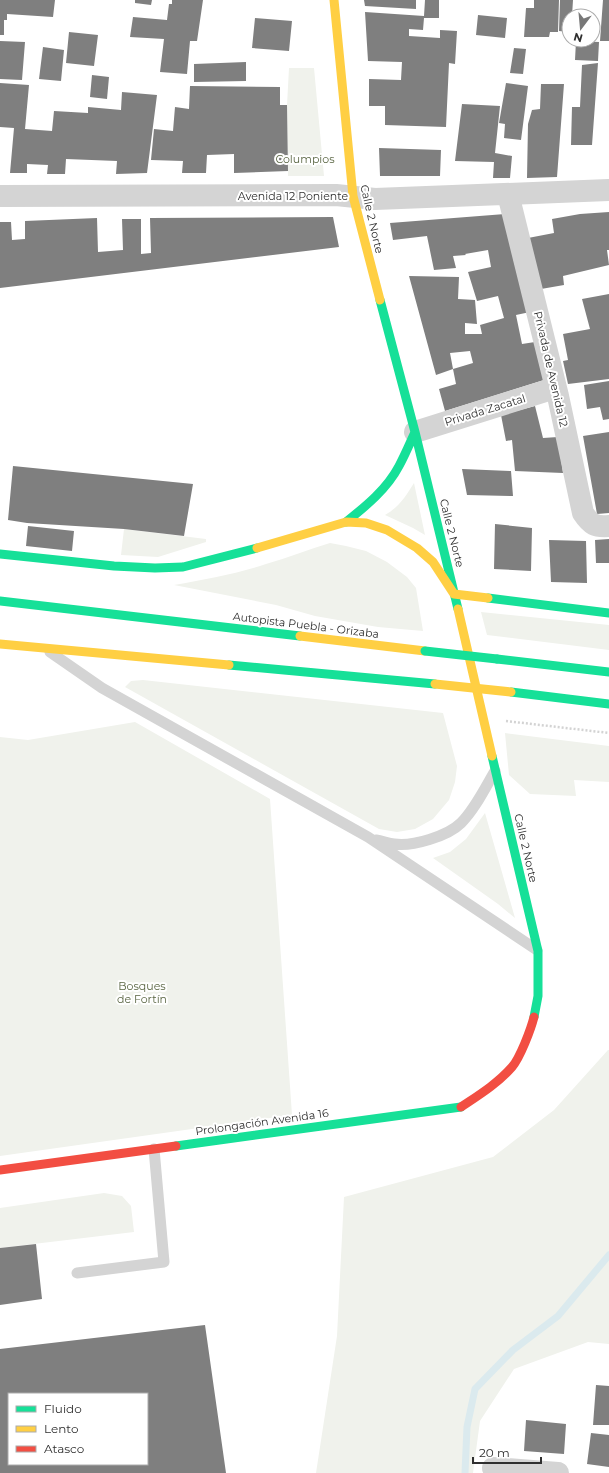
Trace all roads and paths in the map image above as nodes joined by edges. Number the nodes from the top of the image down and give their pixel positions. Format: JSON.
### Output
{"nodes":[{"id":1,"x":334,"y":0,"type":"edge"},
{"id":2,"x":609,"y":190,"type":"edge"},
{"id":3,"x":508,"y":194,"type":"junction"},
{"id":4,"x":0,"y":196,"type":"edge"},
{"id":5,"x":353,"y":196,"type":"junction"},
{"id":6,"x":555,"y":388,"type":"junction"},
{"id":7,"x":415,"y":432,"type":"junction"},
{"id":8,"x":346,"y":522,"type":"junction"},
{"id":9,"x":609,"y":526,"type":"edge"},
{"id":10,"x":0,"y":554,"type":"edge"},
{"id":11,"x":454,"y":594,"type":"junction"},
{"id":12,"x":0,"y":602,"type":"edge"},
{"id":13,"x":609,"y":613,"type":"edge"},
{"id":14,"x":0,"y":644,"type":"edge"},
{"id":15,"x":45,"y":648,"type":"junction"},
{"id":16,"x":609,"y":672,"type":"edge"},
{"id":17,"x":609,"y":704,"type":"edge"},
{"id":18,"x":495,"y":770,"type":"junction"},
{"id":19,"x":368,"y":837,"type":"junction"},
{"id":20,"x":538,"y":951,"type":"junction"},
{"id":21,"x":513,"y":1066,"type":"joint"},
{"id":22,"x":154,"y":1149,"type":"junction"},
{"id":23,"x":0,"y":1170,"type":"edge"},
{"id":24,"x":77,"y":1273,"type":"dead end"},
{"id":25,"x":493,"y":1468,"type":"dead end"},
{"id":26,"x":526,"y":1472,"type":"edge"},
{"id":27,"x":558,"y":1473,"type":"edge"}],
"edges":[{"from":1,"to":5,"type":"main road","name":"Calle 2 Norte"},
{"from":2,"to":3,"type":"street","name":"Avenida 12 Poniente"},
{"from":3,"to":5,"type":"street","name":"Avenida 12 Poniente"},
{"from":3,"to":6,"type":"street","name":"Privada de Avenida 12"},
{"from":4,"to":5,"type":"street","name":"Avenida 12 Poniente"},
{"from":5,"to":7,"type":"main road","name":"Calle 2 Norte"},
{"from":6,"to":7,"type":"street","name":"Privada Zacatal"},
{"from":6,"to":9,"type":"street","name":"Privada de Avenida 12"},
{"from":7,"to":8,"type":"main road"},
{"from":7,"to":11,"type":"main road","name":"Calle 2 Norte"},
{"from":8,"to":10,"type":"main road"},
{"from":8,"to":11,"type":"main road"},
{"from":11,"to":13,"type":"main road"},
{"from":11,"to":18,"type":"main road","name":"Calle 2 Norte"},
{"from":12,"to":16,"type":"main road","name":"Autopista Puebla - Orizaba","bridge":true},
{"from":14,"to":15,"type":"main road"},
{"from":15,"to":17,"type":"main road","bridge":true},
{"from":15,"to":19,"type":"lane"},
{"from":18,"to":19,"type":"lane"},
{"from":18,"to":20,"type":"main road","name":"Calle 2 Norte"},
{"from":19,"to":20,"type":"lane"},
{"from":20,"to":21,"type":"main road","name":"Calle 2 Norte"},
{"from":21,"to":22,"type":"main road","name":"Prolongación Avenida 16"},
{"from":22,"to":23,"type":"main road","name":"Prolongación Avenida 16"},
{"from":22,"to":24,"type":"lane"},
{"from":25,"to":26,"type":"street"},
{"from":26,"to":27,"type":"street"}]}
